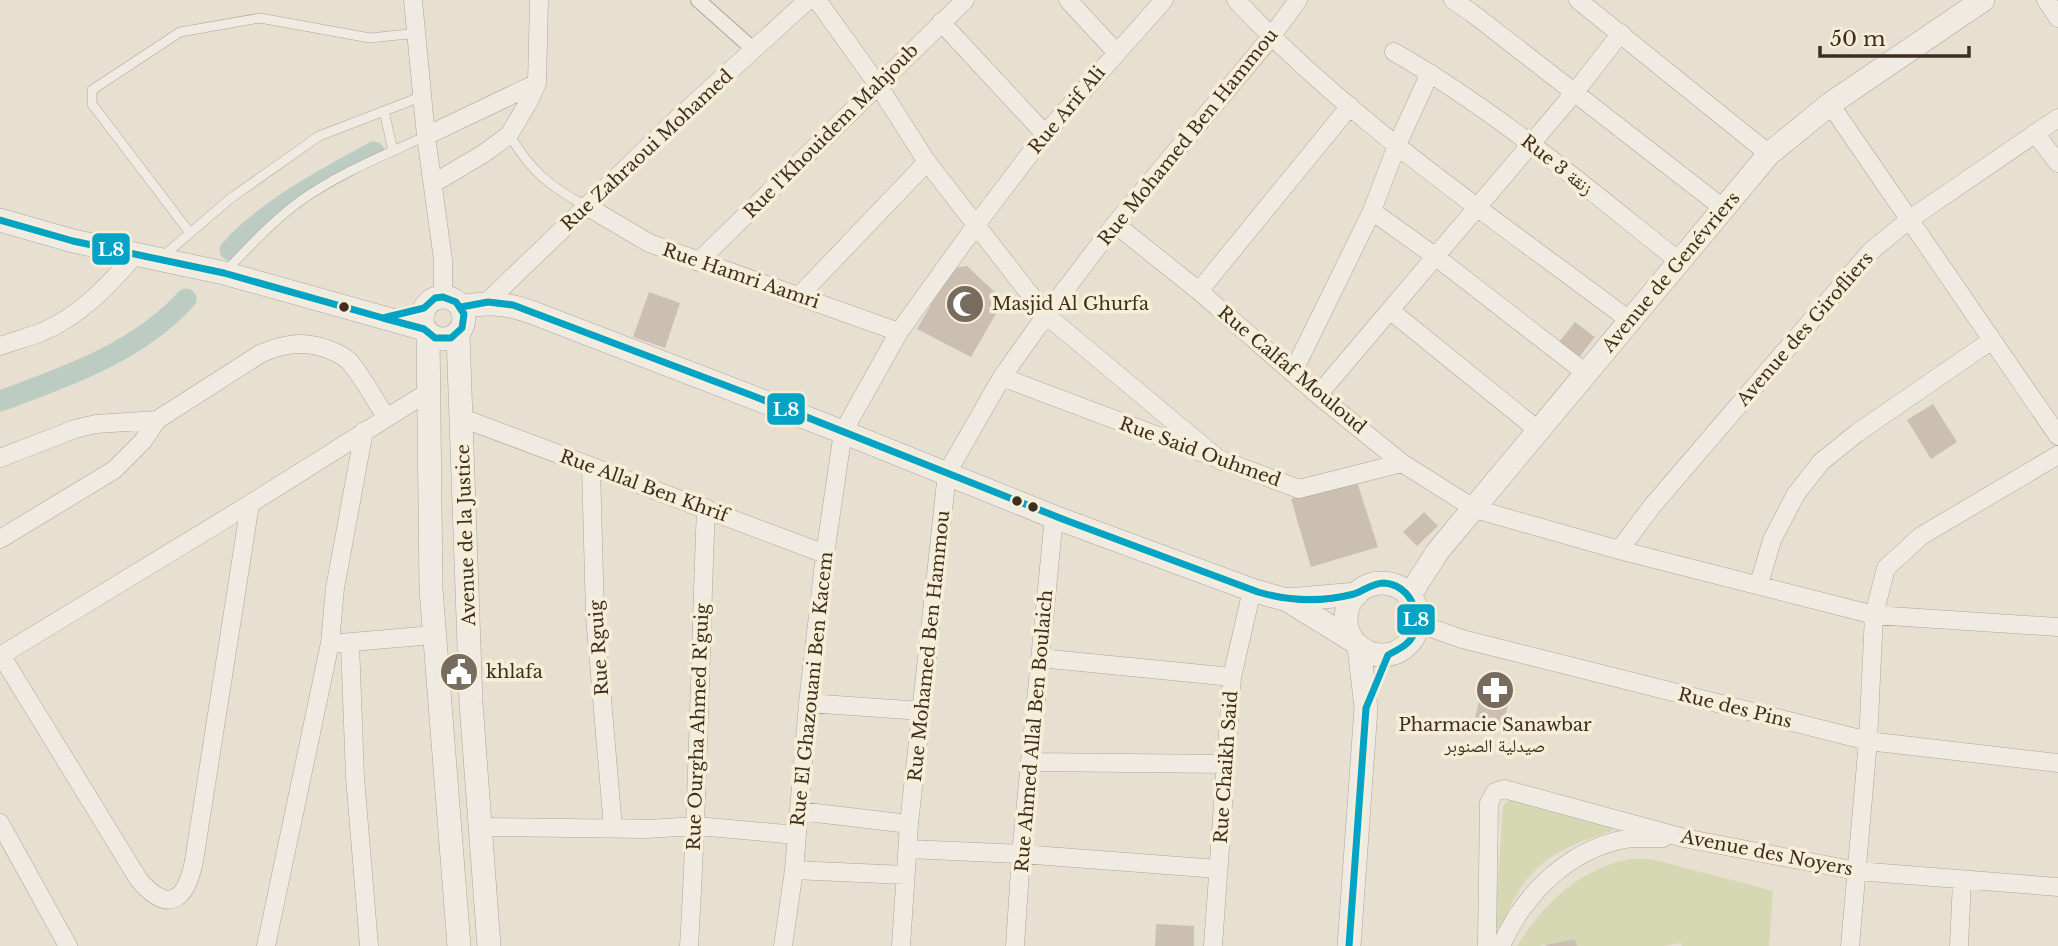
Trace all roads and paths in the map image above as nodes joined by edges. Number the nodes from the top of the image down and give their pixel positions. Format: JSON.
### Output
{"nodes":[{"id":1,"x":414,"y":0,"type":"edge"},
{"id":2,"x":539,"y":0,"type":"edge"},
{"id":3,"x":698,"y":0,"type":"edge"},
{"id":4,"x":808,"y":0,"type":"edge"},
{"id":5,"x":817,"y":0,"type":"edge"},
{"id":6,"x":965,"y":0,"type":"edge"},
{"id":7,"x":1068,"y":0,"type":"edge"},
{"id":8,"x":1164,"y":0,"type":"edge"},
{"id":9,"x":1237,"y":0,"type":"edge"},
{"id":10,"x":1298,"y":0,"type":"edge"},
{"id":11,"x":1453,"y":0,"type":"edge"},
{"id":12,"x":1578,"y":0,"type":"edge"},
{"id":13,"x":1983,"y":0,"type":"edge"},
{"id":14,"x":2046,"y":0,"type":"edge"},
{"id":15,"x":2058,"y":18,"type":"edge"},
{"id":16,"x":941,"y":22,"type":"junction"},
{"id":17,"x":418,"y":33,"type":"junction"},
{"id":18,"x":1621,"y":33,"type":"junction"},
{"id":19,"x":1271,"y":37,"type":"junction"},
{"id":20,"x":754,"y":50,"type":"junction"},
{"id":21,"x":1116,"y":52,"type":"junction"},
{"id":22,"x":1394,"y":52,"type":"dead end"},
{"id":23,"x":1430,"y":73,"type":"junction"},
{"id":24,"x":537,"y":83,"type":"junction"},
{"id":25,"x":878,"y":85,"type":"junction"},
{"id":26,"x":1575,"y":92,"type":"junction"},
{"id":27,"x":423,"y":96,"type":"junction"},
{"id":28,"x":1830,"y":104,"type":"junction"},
{"id":29,"x":1350,"y":106,"type":"junction"},
{"id":30,"x":384,"y":111,"type":"junction"},
{"id":31,"x":2058,"y":118,"type":"edge"},
{"id":32,"x":2035,"y":133,"type":"junction"},
{"id":33,"x":1045,"y":134,"type":"junction"},
{"id":34,"x":509,"y":135,"type":"junction"},
{"id":35,"x":426,"y":136,"type":"junction"},
{"id":36,"x":1532,"y":143,"type":"junction"},
{"id":37,"x":1396,"y":145,"type":"junction"},
{"id":38,"x":393,"y":151,"type":"junction"},
{"id":39,"x":1769,"y":154,"type":"junction"},
{"id":40,"x":927,"y":162,"type":"junction"},
{"id":41,"x":2058,"y":163,"type":"edge"},
{"id":42,"x":434,"y":183,"type":"junction"},
{"id":43,"x":1479,"y":206,"type":"junction"},
{"id":44,"x":588,"y":207,"type":"junction"},
{"id":45,"x":1723,"y":208,"type":"junction"},
{"id":46,"x":1372,"y":211,"type":"junction"},
{"id":47,"x":1910,"y":219,"type":"junction"},
{"id":48,"x":0,"y":220,"type":"edge"},
{"id":49,"x":1115,"y":224,"type":"junction"},
{"id":50,"x":976,"y":225,"type":"junction"},
{"id":51,"x":190,"y":233,"type":"junction"},
{"id":52,"x":135,"y":255,"type":"junction"},
{"id":53,"x":1436,"y":257,"type":"junction"},
{"id":54,"x":159,"y":260,"type":"junction"},
{"id":55,"x":698,"y":262,"type":"junction"},
{"id":56,"x":1679,"y":262,"type":"junction"},
{"id":57,"x":224,"y":273,"type":"junction"},
{"id":58,"x":1199,"y":291,"type":"junction"},
{"id":59,"x":799,"y":296,"type":"junction"},
{"id":60,"x":487,"y":302,"type":"junction"},
{"id":61,"x":1391,"y":311,"type":"junction"},
{"id":62,"x":436,"y":315,"type":"junction"},
{"id":63,"x":1046,"y":315,"type":"junction"},
{"id":64,"x":1629,"y":320,"type":"junction"},
{"id":65,"x":899,"y":332,"type":"junction"},
{"id":66,"x":1992,"y":340,"type":"junction"},
{"id":67,"x":0,"y":346,"type":"edge"},
{"id":68,"x":1293,"y":372,"type":"junction"},
{"id":69,"x":1587,"y":374,"type":"junction"},
{"id":70,"x":1002,"y":377,"type":"junction"},
{"id":71,"x":428,"y":392,"type":"junction"},
{"id":72,"x":1318,"y":395,"type":"junction"},
{"id":73,"x":386,"y":417,"type":"junction"},
{"id":74,"x":463,"y":418,"type":"junction"},
{"id":75,"x":157,"y":420,"type":"junction"},
{"id":76,"x":1539,"y":430,"type":"junction"},
{"id":77,"x":363,"y":431,"type":"junction"},
{"id":78,"x":844,"y":432,"type":"junction"},
{"id":79,"x":2058,"y":436,"type":"edge"},
{"id":80,"x":2058,"y":455,"type":"edge"},
{"id":81,"x":0,"y":458,"type":"edge"},
{"id":82,"x":1221,"y":461,"type":"junction"},
{"id":83,"x":1402,"y":463,"type":"junction"},
{"id":84,"x":592,"y":467,"type":"junction"},
{"id":85,"x":947,"y":473,"type":"junction"},
{"id":86,"x":250,"y":504,"type":"junction"},
{"id":87,"x":706,"y":508,"type":"junction"},
{"id":88,"x":1475,"y":509,"type":"junction"},
{"id":89,"x":1054,"y":517,"type":"junction"},
{"id":90,"x":0,"y":539,"type":"edge"},
{"id":91,"x":1619,"y":550,"type":"junction"},
{"id":92,"x":825,"y":554,"type":"junction"},
{"id":93,"x":1759,"y":584,"type":"junction"},
{"id":94,"x":1252,"y":590,"type":"junction"},
{"id":95,"x":1357,"y":594,"type":"junction"},
{"id":96,"x":1409,"y":596,"type":"junction"},
{"id":97,"x":1287,"y":600,"type":"junction"},
{"id":98,"x":1874,"y":615,"type":"junction"},
{"id":99,"x":1418,"y":623,"type":"junction"},
{"id":100,"x":2058,"y":627,"type":"edge"},
{"id":101,"x":434,"y":635,"type":"junction"},
{"id":102,"x":330,"y":643,"type":"junction"},
{"id":103,"x":350,"y":643,"type":"junction"},
{"id":104,"x":1356,"y":643,"type":"junction"},
{"id":105,"x":1,"y":655,"type":"edge"},
{"id":106,"x":1388,"y":655,"type":"junction"},
{"id":107,"x":1040,"y":658,"type":"junction"},
{"id":108,"x":1232,"y":677,"type":"junction"},
{"id":109,"x":808,"y":704,"type":"junction"},
{"id":110,"x":1366,"y":708,"type":"junction"},
{"id":111,"x":922,"y":711,"type":"junction"},
{"id":112,"x":1868,"y":741,"type":"junction"},
{"id":113,"x":1031,"y":762,"type":"junction"},
{"id":114,"x":2058,"y":763,"type":"edge"},
{"id":115,"x":1226,"y":764,"type":"junction"},
{"id":116,"x":799,"y":811,"type":"junction"},
{"id":117,"x":0,"y":823,"type":"edge"},
{"id":118,"x":909,"y":824,"type":"junction"},
{"id":119,"x":697,"y":826,"type":"junction"},
{"id":120,"x":481,"y":827,"type":"junction"},
{"id":121,"x":613,"y":828,"type":"junction"},
{"id":122,"x":797,"y":835,"type":"junction"},
{"id":123,"x":1684,"y":838,"type":"junction"},
{"id":124,"x":908,"y":849,"type":"junction"},
{"id":125,"x":1021,"y":853,"type":"junction"},
{"id":126,"x":1218,"y":869,"type":"junction"},
{"id":127,"x":794,"y":870,"type":"junction"},
{"id":128,"x":1857,"y":872,"type":"junction"},
{"id":129,"x":905,"y":874,"type":"junction"},
{"id":130,"x":1962,"y":881,"type":"junction"},
{"id":131,"x":2058,"y":887,"type":"edge"},
{"id":132,"x":68,"y":946,"type":"edge"},
{"id":133,"x":266,"y":946,"type":"edge"},
{"id":134,"x":369,"y":946,"type":"edge"},
{"id":135,"x":459,"y":946,"type":"edge"},
{"id":136,"x":491,"y":946,"type":"edge"},
{"id":137,"x":689,"y":946,"type":"edge"},
{"id":138,"x":783,"y":946,"type":"edge"},
{"id":139,"x":901,"y":946,"type":"edge"},
{"id":140,"x":1015,"y":946,"type":"edge"},
{"id":141,"x":1213,"y":946,"type":"edge"},
{"id":142,"x":1349,"y":946,"type":"edge"},
{"id":143,"x":1487,"y":946,"type":"edge"},
{"id":144,"x":1500,"y":946,"type":"edge"},
{"id":145,"x":1850,"y":946,"type":"edge"},
{"id":146,"x":1959,"y":946,"type":"edge"}],
"edges":[{"from":1,"to":17,"type":"street"},
{"from":2,"to":24,"type":"street"},
{"from":3,"to":20,"type":"street"},
{"from":4,"to":20,"type":"street","name":"Rue Zahraoui Mohamed"},
{"from":5,"to":25,"type":"street"},
{"from":6,"to":16,"type":"street","name":"Rue l'Khouidem Mahjoub"},
{"from":7,"to":21,"type":"street"},
{"from":8,"to":21,"type":"street","name":"Rue Arif Ali"},
{"from":9,"to":19,"type":"street"},
{"from":10,"to":19,"type":"street","name":"Rue Mohamed Ben Hammou"},
{"from":11,"to":26,"type":"street"},
{"from":12,"to":18,"type":"street"},
{"from":13,"to":28,"type":"street","name":"Avenue de Genévriers"},
{"from":14,"to":15,"type":"street"},
{"from":16,"to":25,"type":"street","name":"Rue l'Khouidem Mahjoub"},
{"from":16,"to":33,"type":"street"},
{"from":17,"to":27,"type":"street"},
{"from":17,"to":51,"type":"lane"},
{"from":18,"to":26,"type":"street"},
{"from":18,"to":39,"type":"street"},
{"from":19,"to":29,"type":"street"},
{"from":19,"to":49,"type":"street","name":"Rue Mohamed Ben Hammou"},
{"from":20,"to":44,"type":"street","name":"Rue Zahraoui Mohamed"},
{"from":21,"to":33,"type":"street","name":"Rue Arif Ali"},
{"from":22,"to":23,"type":"street","name":"Rue 3 زنقة"},
{"from":23,"to":36,"type":"street","name":"Rue 3 زنقة"},
{"from":23,"to":37,"type":"street"},
{"from":24,"to":34,"type":"street"},
{"from":24,"to":35,"type":"street"},
{"from":25,"to":40,"type":"street"},
{"from":25,"to":55,"type":"street","name":"Rue l'Khouidem Mahjoub"},
{"from":26,"to":36,"type":"street"},
{"from":26,"to":45,"type":"street"},
{"from":27,"to":30,"type":"lane"},
{"from":27,"to":35,"type":"street"},
{"from":28,"to":39,"type":"street","name":"Avenue de Genévriers"},
{"from":28,"to":47,"type":"street"},
{"from":29,"to":37,"type":"street"},
{"from":29,"to":58,"type":"street"},
{"from":30,"to":38,"type":"lane"},
{"from":30,"to":51,"type":"lane"},
{"from":31,"to":32,"type":"street","name":"Avenue des Girofliers"},
{"from":32,"to":41,"type":"street"},
{"from":32,"to":47,"type":"street","name":"Avenue des Girofliers"},
{"from":33,"to":50,"type":"street","name":"Rue Arif Ali"},
{"from":34,"to":42,"type":"street"},
{"from":34,"to":44,"type":"lane"},
{"from":35,"to":38,"type":"lane"},
{"from":35,"to":42,"type":"street"},
{"from":36,"to":43,"type":"street"},
{"from":36,"to":56,"type":"street","name":"Rue 3 زنقة"},
{"from":37,"to":43,"type":"street"},
{"from":37,"to":46,"type":"street"},
{"from":38,"to":57,"type":"lane"},
{"from":39,"to":45,"type":"street","name":"Avenue de Genévriers"},
{"from":40,"to":50,"type":"street"},
{"from":40,"to":59,"type":"street"},
{"from":42,"to":62,"type":"street"},
{"from":43,"to":53,"type":"street"},
{"from":43,"to":64,"type":"street"},
{"from":44,"to":55,"type":"street","name":"Rue Hamri Aamri"},
{"from":44,"to":60,"type":"street","name":"Rue Zahraoui Mohamed"},
{"from":45,"to":56,"type":"street","name":"Avenue de Genévriers"},
{"from":46,"to":53,"type":"street"},
{"from":46,"to":68,"type":"street"},
{"from":47,"to":66,"type":"street"},
{"from":47,"to":91,"type":"street","name":"Avenue des Girofliers"},
{"from":48,"to":52,"type":"street"},
{"from":49,"to":58,"type":"street","name":"Rue Calfaf Mouloud"},
{"from":49,"to":63,"type":"street","name":"Rue Mohamed Ben Hammou"},
{"from":50,"to":63,"type":"street"},
{"from":50,"to":65,"type":"street","name":"Rue Arif Ali"},
{"from":51,"to":54,"type":"lane"},
{"from":52,"to":54,"type":"street"},
{"from":52,"to":67,"type":"street"},
{"from":53,"to":61,"type":"street"},
{"from":53,"to":69,"type":"street"},
{"from":54,"to":57,"type":"street"},
{"from":55,"to":59,"type":"street","name":"Rue Hamri Aamri"},
{"from":56,"to":64,"type":"street","name":"Avenue de Genévriers"},
{"from":57,"to":62,"type":"street"},
{"from":58,"to":68,"type":"street","name":"Rue Calfaf Mouloud"},
{"from":59,"to":65,"type":"street","name":"Rue Hamri Aamri"},
{"from":60,"to":62,"type":"street"},
{"from":60,"to":78,"type":"street"},
{"from":61,"to":72,"type":"street"},
{"from":61,"to":76,"type":"street"},
{"from":62,"to":71,"type":"street","name":"Avenue de la Justice"},
{"from":62,"to":74,"type":"street","name":"Avenue de la Justice"},
{"from":63,"to":70,"type":"street","name":"Rue Mohamed Ben Hammou"},
{"from":63,"to":82,"type":"street"},
{"from":64,"to":69,"type":"street","name":"Avenue de Genévriers"},
{"from":65,"to":78,"type":"street","name":"Rue El Ghazouani Ben Kacem"},
{"from":66,"to":79,"type":"street"},
{"from":66,"to":93,"type":"street"},
{"from":68,"to":72,"type":"street","name":"Rue Calfaf Mouloud"},
{"from":69,"to":76,"type":"street","name":"Avenue de Genévriers"},
{"from":70,"to":82,"type":"street","name":"Rue Said Ouhmed"},
{"from":70,"to":85,"type":"street","name":"Rue Mohamed Ben Hammou"},
{"from":71,"to":73,"type":"street"},
{"from":71,"to":101,"type":"street","name":"Avenue de la Justice"},
{"from":72,"to":83,"type":"street","name":"Rue Calfaf Mouloud"},
{"from":73,"to":75,"type":"street"},
{"from":73,"to":77,"type":"street"},
{"from":74,"to":84,"type":"street","name":"Rue Allal Ben Khrif"},
{"from":74,"to":120,"type":"street","name":"Avenue de la Justice"},
{"from":75,"to":81,"type":"street"},
{"from":75,"to":90,"type":"street"},
{"from":76,"to":88,"type":"street","name":"Avenue de Genévriers"},
{"from":77,"to":86,"type":"street"},
{"from":77,"to":102,"type":"street"},
{"from":78,"to":85,"type":"street"},
{"from":78,"to":92,"type":"street","name":"Rue El Ghazouani Ben Kacem"},
{"from":80,"to":98,"type":"street"},
{"from":82,"to":83,"type":"street","name":"Rue Said Ouhmed"},
{"from":83,"to":88,"type":"street","name":"Rue Calfaf Mouloud"},
{"from":84,"to":87,"type":"street","name":"Rue Allal Ben Khrif"},
{"from":84,"to":121,"type":"street","name":"Rue Rguig"},
{"from":85,"to":89,"type":"street"},
{"from":85,"to":111,"type":"street","name":"Rue Mohamed Ben Hammou"},
{"from":86,"to":105,"type":"street"},
{"from":86,"to":105,"type":"street"},
{"from":87,"to":92,"type":"street","name":"Rue Allal Ben Khrif"},
{"from":87,"to":119,"type":"street","name":"Rue Ourgha Ahmed R'guig"},
{"from":88,"to":91,"type":"street","name":"Rue Calfaf Mouloud"},
{"from":88,"to":96,"type":"street","name":"Avenue de Genévriers"},
{"from":89,"to":94,"type":"street"},
{"from":89,"to":107,"type":"street","name":"Rue Ahmed Allal Ben Boulaich"},
{"from":91,"to":93,"type":"street","name":"Rue Calfaf Mouloud"},
{"from":92,"to":109,"type":"street","name":"Rue El Ghazouani Ben Kacem"},
{"from":93,"to":98,"type":"street","name":"Rue Calfaf Mouloud"},
{"from":94,"to":97,"type":"street"},
{"from":94,"to":108,"type":"street","name":"Rue Chaikh Said"},
{"from":95,"to":96,"type":"street"},
{"from":95,"to":97,"type":"street"},
{"from":95,"to":104,"type":"street"},
{"from":96,"to":99,"type":"street"},
{"from":97,"to":104,"type":"street"},
{"from":98,"to":100,"type":"street","name":"Rue Calfaf Mouloud"},
{"from":98,"to":112,"type":"street"},
{"from":99,"to":106,"type":"street"},
{"from":99,"to":112,"type":"street","name":"Rue des Pins"},
{"from":101,"to":103,"type":"street"},
{"from":101,"to":135,"type":"street","name":"Avenue de la Justice"},
{"from":102,"to":103,"type":"street"},
{"from":102,"to":133,"type":"street"},
{"from":103,"to":134,"type":"street"},
{"from":104,"to":106,"type":"street"},
{"from":104,"to":110,"type":"street"},
{"from":106,"to":110,"type":"street"},
{"from":107,"to":108,"type":"street"},
{"from":107,"to":113,"type":"street","name":"Rue Ahmed Allal Ben Boulaich"},
{"from":108,"to":115,"type":"street","name":"Rue Chaikh Said"},
{"from":109,"to":111,"type":"street"},
{"from":109,"to":116,"type":"street","name":"Rue El Ghazouani Ben Kacem"},
{"from":110,"to":142,"type":"street"},
{"from":111,"to":118,"type":"street","name":"Rue Mohamed Ben Hammou"},
{"from":112,"to":114,"type":"street","name":"Rue des Pins"},
{"from":112,"to":128,"type":"street"},
{"from":113,"to":115,"type":"street"},
{"from":113,"to":125,"type":"street","name":"Rue Ahmed Allal Ben Boulaich"},
{"from":115,"to":126,"type":"street","name":"Rue Chaikh Said"},
{"from":116,"to":118,"type":"street"},
{"from":116,"to":122,"type":"street","name":"Rue El Ghazouani Ben Kacem"},
{"from":117,"to":132,"type":"street"},
{"from":118,"to":124,"type":"street","name":"Rue Mohamed Ben Hammou"},
{"from":119,"to":121,"type":"street"},
{"from":119,"to":122,"type":"street"},
{"from":119,"to":137,"type":"street","name":"Rue Ourgha Ahmed R'guig"},
{"from":120,"to":121,"type":"street"},
{"from":120,"to":136,"type":"street","name":"Avenue de la Justice"},
{"from":122,"to":127,"type":"street","name":"Rue El Ghazouani Ben Kacem"},
{"from":123,"to":128,"type":"street","name":"Avenue des Noyers"},
{"from":123,"to":143,"type":"street","name":"Avenue des Noyers"},
{"from":123,"to":144,"type":"street"},
{"from":124,"to":125,"type":"street"},
{"from":124,"to":129,"type":"street","name":"Rue Mohamed Ben Hammou"},
{"from":125,"to":126,"type":"street"},
{"from":125,"to":140,"type":"street","name":"Rue Ahmed Allal Ben Boulaich"},
{"from":126,"to":141,"type":"street","name":"Rue Chaikh Said"},
{"from":127,"to":129,"type":"street"},
{"from":127,"to":138,"type":"street","name":"Rue El Ghazouani Ben Kacem"},
{"from":128,"to":130,"type":"street","name":"Avenue des Noyers"},
{"from":128,"to":145,"type":"street"},
{"from":129,"to":139,"type":"street","name":"Rue Mohamed Ben Hammou"},
{"from":130,"to":131,"type":"street","name":"Avenue des Noyers"},
{"from":130,"to":146,"type":"street"}]}
